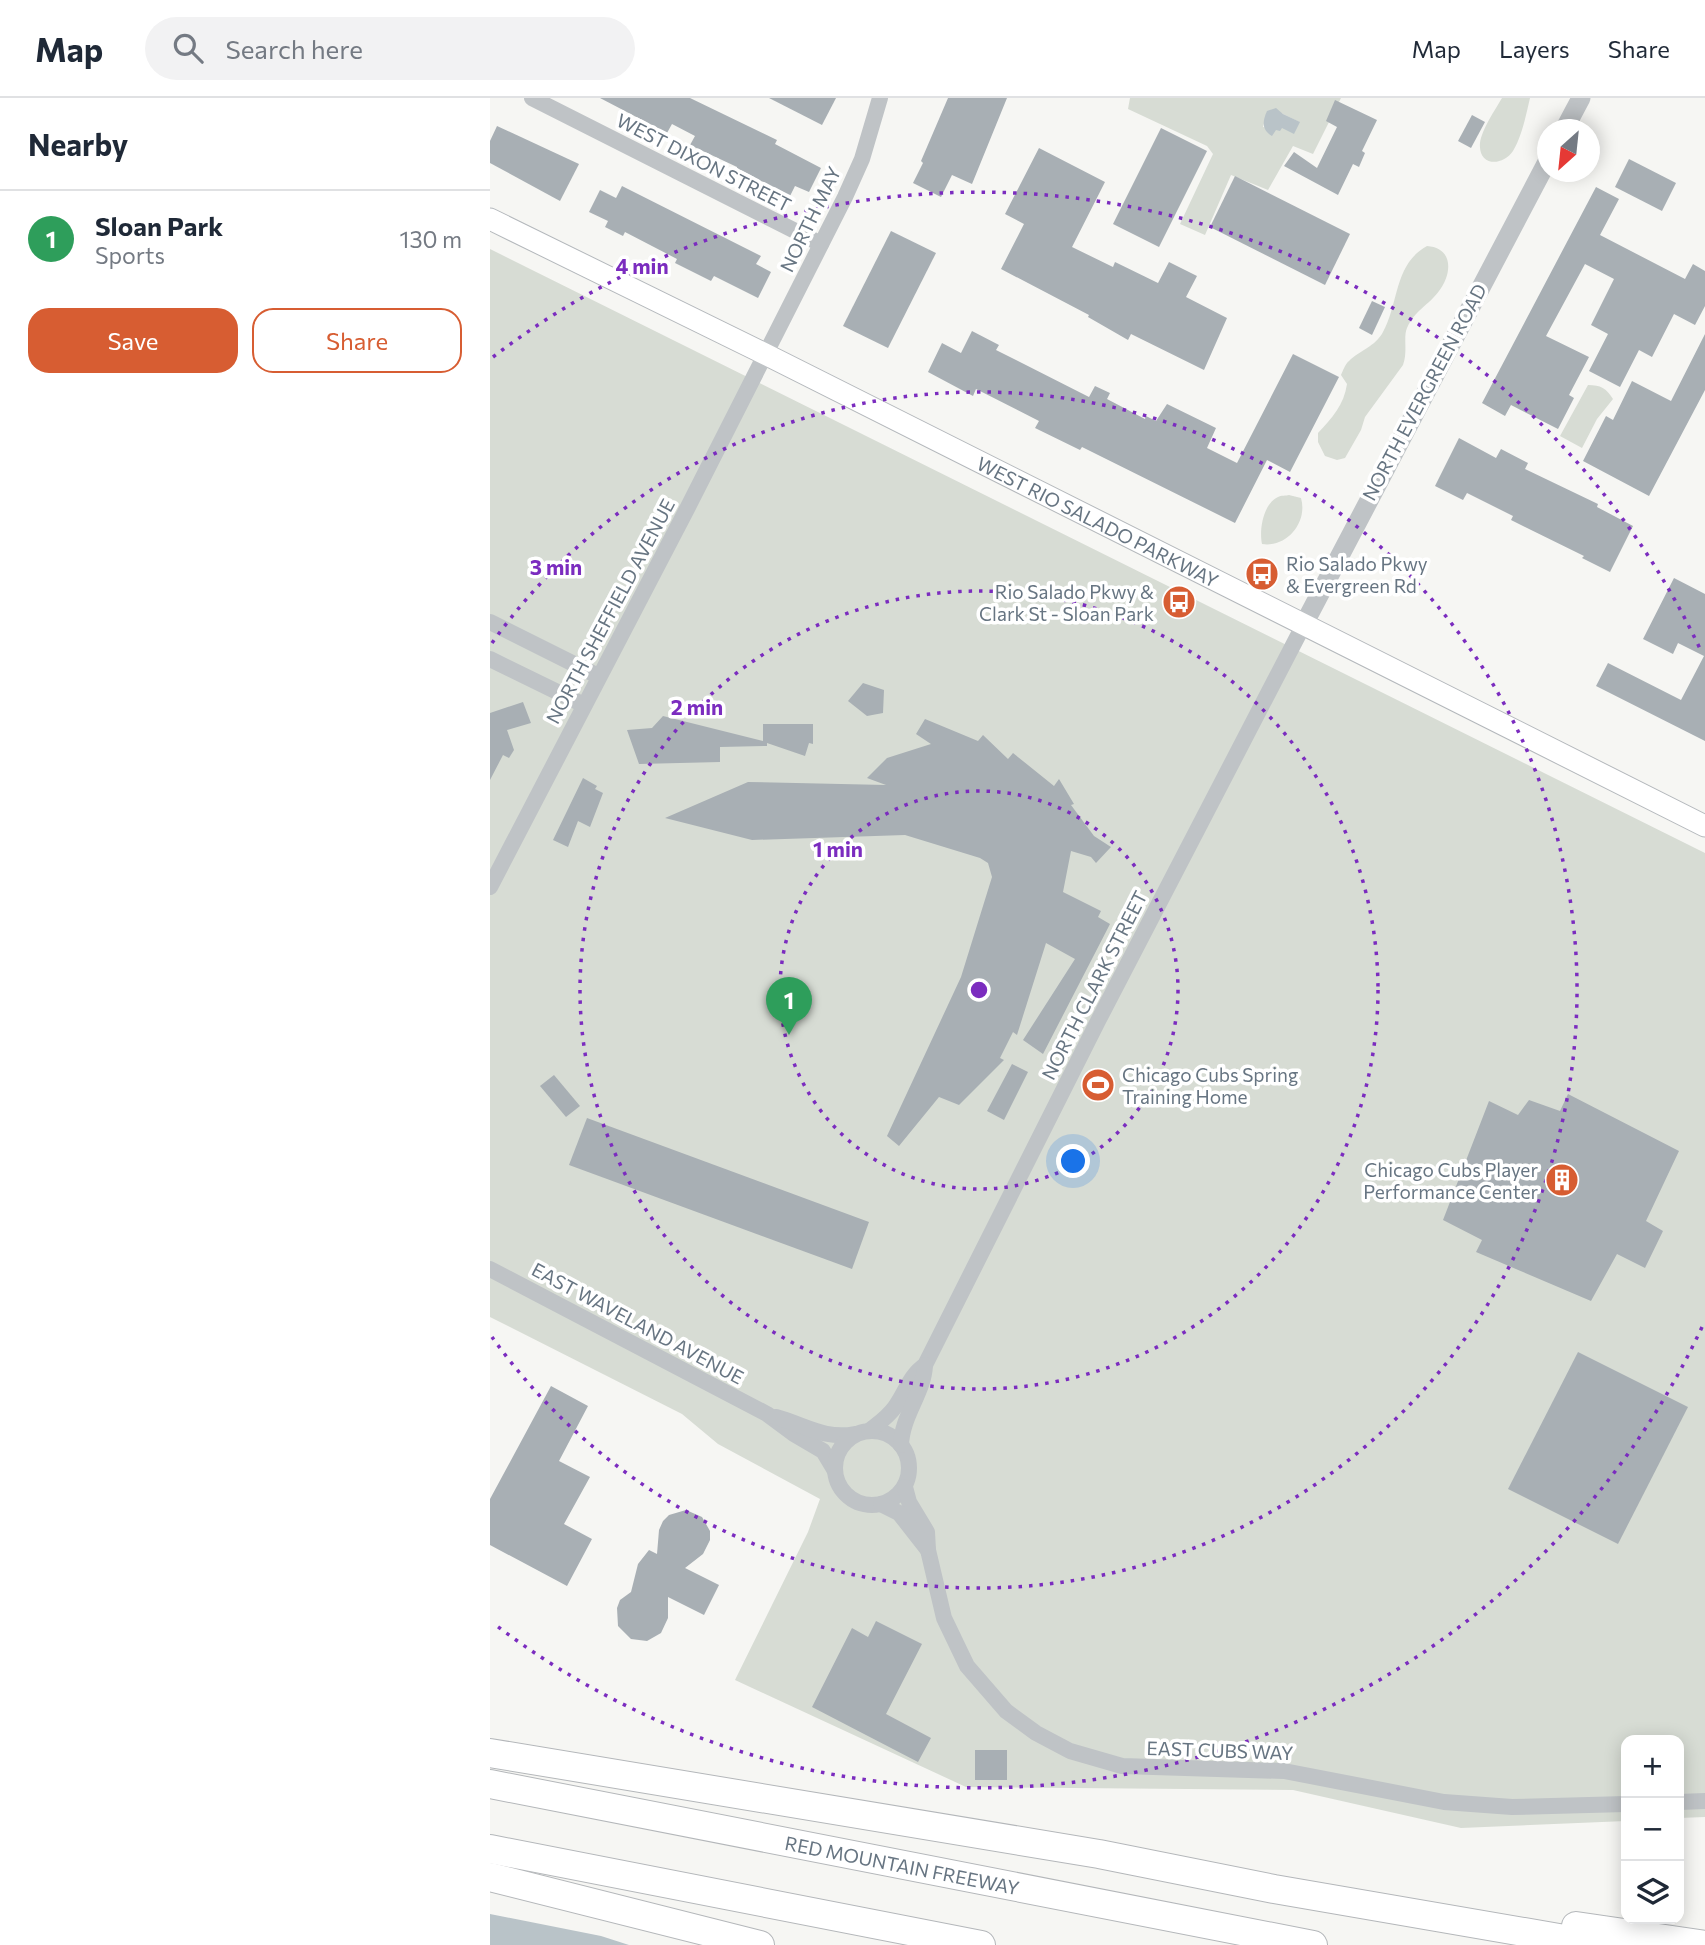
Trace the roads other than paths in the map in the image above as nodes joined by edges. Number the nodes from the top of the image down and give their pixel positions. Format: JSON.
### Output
{"nodes":[{"id":1,"x":531,"y":98,"type":"edge"},
{"id":2,"x":880,"y":98,"type":"edge"},
{"id":3,"x":1581,"y":98,"type":"edge"},
{"id":4,"x":1570,"y":119,"type":"edge"},
{"id":5,"x":1537,"y":181,"type":"edge"},
{"id":6,"x":490,"y":219,"type":"edge"},
{"id":7,"x":821,"y":244,"type":"junction"},
{"id":8,"x":765,"y":354,"type":"junction"},
{"id":9,"x":490,"y":622,"type":"edge"},
{"id":10,"x":1303,"y":626,"type":"junction"},
{"id":11,"x":490,"y":659,"type":"edge"},
{"id":12,"x":598,"y":677,"type":"junction"},
{"id":13,"x":584,"y":705,"type":"junction"},
{"id":14,"x":1705,"y":826,"type":"edge"},
{"id":15,"x":490,"y":887,"type":"edge"},
{"id":16,"x":490,"y":1269,"type":"edge"},
{"id":17,"x":925,"y":1364,"type":"junction"},
{"id":18,"x":767,"y":1414,"type":"junction"},
{"id":19,"x":863,"y":1433,"type":"junction"},
{"id":20,"x":901,"y":1445,"type":"junction"},
{"id":21,"x":835,"y":1471,"type":"junction"},
{"id":22,"x":905,"y":1487,"type":"junction"},
{"id":23,"x":881,"y":1504,"type":"junction"},
{"id":24,"x":928,"y":1550,"type":"junction"},
{"id":25,"x":490,"y":1753,"type":"edge"},
{"id":26,"x":490,"y":1784,"type":"edge"},
{"id":27,"x":1705,"y":1801,"type":"edge"},
{"id":28,"x":1684,"y":1802,"type":"edge"},
{"id":29,"x":1621,"y":1804,"type":"edge"},
{"id":30,"x":490,"y":1849,"type":"edge"},
{"id":31,"x":1098,"y":1854,"type":"junction"},
{"id":32,"x":490,"y":1877,"type":"edge"},
{"id":33,"x":760,"y":1945,"type":"edge"},
{"id":34,"x":981,"y":1945,"type":"edge"},
{"id":35,"x":1313,"y":1945,"type":"edge"},
{"id":36,"x":1599,"y":1945,"type":"edge"},
{"id":37,"x":1705,"y":1945,"type":"edge"}],
"edges":[{"from":1,"to":7,"type":"street","name":"WEST DIXON STREET"},
{"from":2,"to":7,"type":"street","name":"NORTH MAY"},
{"from":3,"to":4,"type":"street"},
{"from":5,"to":10,"type":"street","name":"NORTH EVERGREEN ROAD"},
{"from":6,"to":8,"type":"main road","name":"WEST RIO SALADO PARKWAY"},
{"from":7,"to":8,"type":"street","name":"NORTH MAY"},
{"from":8,"to":10,"type":"main road","name":"WEST RIO SALADO PARKWAY"},
{"from":8,"to":12,"type":"street","name":"NORTH SHEFFIELD AVENUE"},
{"from":9,"to":12,"type":"street"},
{"from":10,"to":14,"type":"main road","name":"WEST RIO SALADO PARKWAY"},
{"from":10,"to":17,"type":"street","name":"NORTH CLARK STREET"},
{"from":11,"to":13,"type":"street"},
{"from":12,"to":13,"type":"street","name":"NORTH SHEFFIELD AVENUE"},
{"from":13,"to":15,"type":"street","name":"NORTH SHEFFIELD AVENUE"},
{"from":16,"to":18,"type":"street","name":"EAST WAVELAND AVENUE"},
{"from":17,"to":19,"type":"street","name":"NORTH CLARK STREET"},
{"from":17,"to":20,"type":"street","name":"NORTH CLARK STREET"},
{"from":18,"to":19,"type":"street","name":"EAST WAVELAND AVENUE"},
{"from":18,"to":21,"type":"street","name":"EAST WAVELAND AVENUE"},
{"from":19,"to":20,"type":"street"},
{"from":19,"to":21,"type":"street"},
{"from":20,"to":22,"type":"street","name":"EAST CUBS WAY"},
{"from":21,"to":23,"type":"street","name":"EAST CUBS WAY"},
{"from":22,"to":23,"type":"street"},
{"from":22,"to":24,"type":"street","name":"EAST CUBS WAY"},
{"from":23,"to":24,"type":"street","name":"EAST CUBS WAY"},
{"from":24,"to":29,"type":"street","name":"EAST CUBS WAY"},
{"from":25,"to":31,"type":"highway"},
{"from":26,"to":35,"type":"highway","name":"RED MOUNTAIN FREEWAY"},
{"from":27,"to":28,"type":"street"},
{"from":30,"to":34,"type":"highway"},
{"from":31,"to":36,"type":"highway"},
{"from":31,"to":37,"type":"highway"},
{"from":32,"to":33,"type":"highway"}]}
